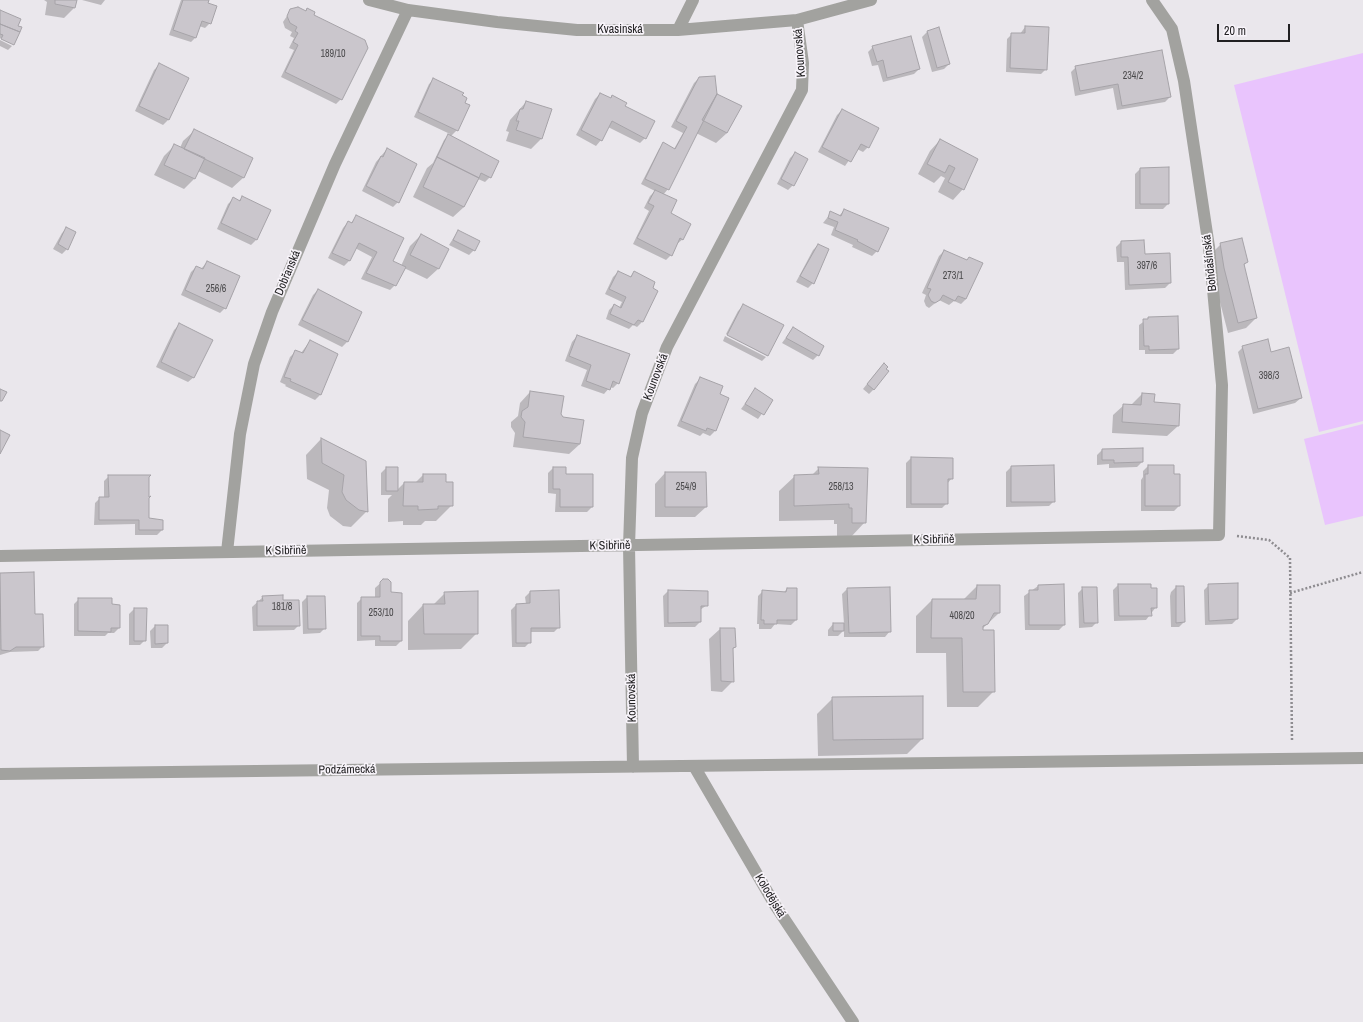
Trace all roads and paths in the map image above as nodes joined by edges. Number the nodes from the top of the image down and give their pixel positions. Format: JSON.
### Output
{"nodes":[{"id":1,"x":369,"y":0,"type":"edge"},
{"id":2,"x":693,"y":0,"type":"edge"},
{"id":3,"x":871,"y":0,"type":"edge"},
{"id":4,"x":1152,"y":0,"type":"edge"},
{"id":5,"x":408,"y":10,"type":"junction"},
{"id":6,"x":798,"y":20,"type":"junction"},
{"id":7,"x":678,"y":30,"type":"junction"},
{"id":8,"x":1220,"y":535,"type":"junction"},
{"id":9,"x":629,"y":546,"type":"junction"},
{"id":10,"x":227,"y":552,"type":"junction"},
{"id":11,"x":0,"y":556,"type":"edge"},
{"id":12,"x":1363,"y":572,"type":"edge"},
{"id":13,"x":1290,"y":593,"type":"junction"},
{"id":14,"x":1363,"y":758,"type":"edge"},
{"id":15,"x":1292,"y":759,"type":"junction"},
{"id":16,"x":694,"y":766,"type":"junction"},
{"id":17,"x":633,"y":767,"type":"junction"},
{"id":18,"x":0,"y":774,"type":"edge"},
{"id":19,"x":853,"y":1022,"type":"edge"}],
"edges":[{"from":1,"to":5,"type":"street","name":"Kvasinská"},
{"from":2,"to":7,"type":"street"},
{"from":3,"to":6,"type":"street","name":"Kvasinská"},
{"from":4,"to":8,"type":"street","name":"Bohdašínská"},
{"from":5,"to":7,"type":"street","name":"Kvasinská"},
{"from":5,"to":10,"type":"street","name":"Dobřanská"},
{"from":6,"to":7,"type":"street","name":"Kvasinská"},
{"from":6,"to":9,"type":"street","name":"Kounovská"},
{"from":8,"to":9,"type":"street","name":"K Sibřině"},
{"from":8,"to":13,"type":"path"},
{"from":9,"to":10,"type":"street","name":"K Sibřině"},
{"from":9,"to":17,"type":"street","name":"Kounovská"},
{"from":10,"to":11,"type":"street","name":"K Sibřině"},
{"from":12,"to":13,"type":"path"},
{"from":13,"to":15,"type":"path"},
{"from":14,"to":15,"type":"street","name":"Podzámecká"},
{"from":15,"to":16,"type":"street","name":"Podzámecká"},
{"from":16,"to":17,"type":"street","name":"Podzámecká"},
{"from":16,"to":19,"type":"street","name":"Kolodějská"},
{"from":17,"to":18,"type":"street","name":"Podzámecká"}]}
